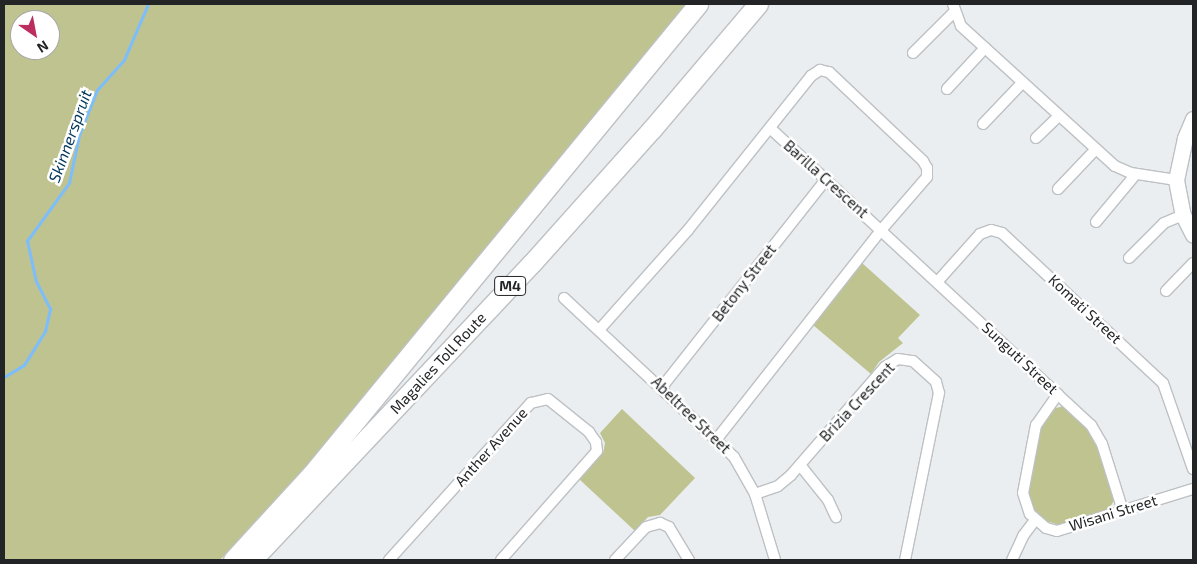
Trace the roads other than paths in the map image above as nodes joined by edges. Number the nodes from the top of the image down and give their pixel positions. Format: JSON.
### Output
{"nodes":[{"id":1,"x":698,"y":4,"type":"edge"},
{"id":2,"x":758,"y":4,"type":"edge"},
{"id":3,"x":951,"y":7,"type":"edge"},
{"id":4,"x":985,"y":48,"type":"junction"},
{"id":5,"x":913,"y":53,"type":"dead end"},
{"id":6,"x":1022,"y":82,"type":"junction"},
{"id":7,"x":947,"y":89,"type":"dead end"},
{"id":8,"x":1059,"y":116,"type":"junction"},
{"id":9,"x":1193,"y":119,"type":"edge"},
{"id":10,"x":983,"y":124,"type":"dead end"},
{"id":11,"x":770,"y":128,"type":"junction"},
{"id":12,"x":1036,"y":138,"type":"dead end"},
{"id":13,"x":1096,"y":149,"type":"junction"},
{"id":14,"x":1136,"y":174,"type":"junction"},
{"id":15,"x":826,"y":179,"type":"junction"},
{"id":16,"x":1176,"y":180,"type":"junction"},
{"id":17,"x":1058,"y":189,"type":"dead end"},
{"id":18,"x":1183,"y":215,"type":"junction"},
{"id":19,"x":1096,"y":222,"type":"dead end"},
{"id":20,"x":882,"y":229,"type":"junction"},
{"id":21,"x":1193,"y":235,"type":"edge"},
{"id":22,"x":1129,"y":258,"type":"dead end"},
{"id":23,"x":1193,"y":263,"type":"edge"},
{"id":24,"x":938,"y":281,"type":"junction"},
{"id":25,"x":1166,"y":291,"type":"dead end"},
{"id":26,"x":564,"y":298,"type":"dead end"},
{"id":27,"x":599,"y":330,"type":"junction"},
{"id":28,"x":662,"y":387,"type":"junction"},
{"id":29,"x":1058,"y":394,"type":"junction"},
{"id":30,"x":717,"y":438,"type":"junction"},
{"id":31,"x":800,"y":465,"type":"junction"},
{"id":32,"x":1193,"y":469,"type":"edge"},
{"id":33,"x":1193,"y":488,"type":"edge"},
{"id":34,"x":755,"y":494,"type":"junction"},
{"id":35,"x":1123,"y":511,"type":"junction"},
{"id":36,"x":836,"y":517,"type":"dead end"},
{"id":37,"x":1036,"y":520,"type":"junction"},
{"id":38,"x":233,"y":560,"type":"edge"},
{"id":39,"x":252,"y":560,"type":"edge"},
{"id":40,"x":389,"y":560,"type":"edge"},
{"id":41,"x":501,"y":560,"type":"edge"},
{"id":42,"x":615,"y":560,"type":"edge"},
{"id":43,"x":689,"y":560,"type":"edge"},
{"id":44,"x":775,"y":560,"type":"edge"},
{"id":45,"x":905,"y":560,"type":"edge"},
{"id":46,"x":1012,"y":560,"type":"edge"}],
"edges":[{"from":1,"to":38,"type":"highway","name":"Magalies Toll Route","number":"M4"},
{"from":2,"to":39,"type":"highway","name":"Magalies Toll Route","number":"M4"},
{"from":3,"to":4,"type":"street"},
{"from":3,"to":5,"type":"street"},
{"from":4,"to":6,"type":"street"},
{"from":4,"to":7,"type":"street"},
{"from":6,"to":8,"type":"street"},
{"from":6,"to":10,"type":"street"},
{"from":8,"to":12,"type":"street"},
{"from":8,"to":13,"type":"street"},
{"from":9,"to":16,"type":"street"},
{"from":11,"to":15,"type":"street","name":"Barilla Crescent"},
{"from":11,"to":20,"type":"street"},
{"from":11,"to":27,"type":"street","name":"Barilla Crescent"},
{"from":13,"to":14,"type":"street"},
{"from":13,"to":17,"type":"street"},
{"from":14,"to":16,"type":"street"},
{"from":14,"to":19,"type":"street"},
{"from":15,"to":20,"type":"street","name":"Barilla Crescent"},
{"from":15,"to":28,"type":"street","name":"Betony Street"},
{"from":16,"to":18,"type":"street"},
{"from":18,"to":21,"type":"street"},
{"from":18,"to":22,"type":"street"},
{"from":20,"to":24,"type":"street","name":"Sunguti Street"},
{"from":20,"to":30,"type":"street","name":"Barilla Crescent"},
{"from":23,"to":25,"type":"street"},
{"from":24,"to":29,"type":"street","name":"Sunguti Street"},
{"from":24,"to":32,"type":"street","name":"Komati Street"},
{"from":26,"to":27,"type":"street","name":"Abeltree Street"},
{"from":27,"to":28,"type":"street","name":"Abeltree Street"},
{"from":28,"to":30,"type":"street","name":"Abeltree Street"},
{"from":29,"to":35,"type":"street","name":"Sunguti Street"},
{"from":29,"to":37,"type":"street"},
{"from":30,"to":34,"type":"street","name":"Abeltree Street"},
{"from":31,"to":34,"type":"street","name":"Brizia Crescent"},
{"from":31,"to":36,"type":"street"},
{"from":31,"to":45,"type":"street","name":"Brizia Crescent"},
{"from":33,"to":35,"type":"street","name":"Wisani Street"},
{"from":34,"to":44,"type":"street","name":"Abeltree Street"},
{"from":35,"to":37,"type":"street","name":"Wisani Street"},
{"from":37,"to":46,"type":"street"},
{"from":40,"to":41,"type":"street","name":"Anther Avenue"},
{"from":42,"to":43,"type":"street"}]}
